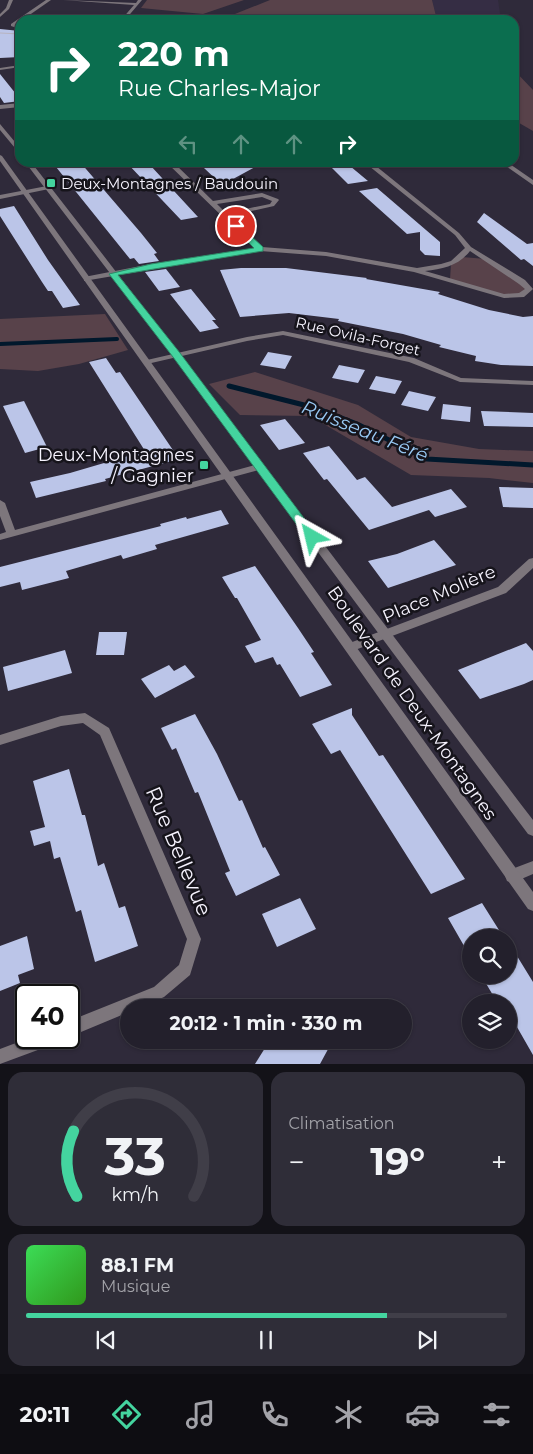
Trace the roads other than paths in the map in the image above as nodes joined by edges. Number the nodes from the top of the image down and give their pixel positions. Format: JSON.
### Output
{"nodes":[{"id":1,"x":11,"y":0,"type":"edge"},
{"id":2,"x":49,"y":0,"type":"edge"},
{"id":3,"x":65,"y":0,"type":"edge"},
{"id":4,"x":138,"y":2,"type":"edge"},
{"id":5,"x":27,"y":15,"type":"edge"},
{"id":6,"x":127,"y":15,"type":"edge"},
{"id":7,"x":0,"y":16,"type":"edge"},
{"id":8,"x":15,"y":67,"type":"edge"},
{"id":9,"x":0,"y":69,"type":"edge"},
{"id":10,"x":15,"y":105,"type":"edge"},
{"id":11,"x":0,"y":107,"type":"edge"},
{"id":12,"x":0,"y":126,"type":"edge"},
{"id":13,"x":15,"y":146,"type":"edge"},
{"id":14,"x":0,"y":157,"type":"edge"},
{"id":15,"x":32,"y":167,"type":"edge"},
{"id":16,"x":174,"y":167,"type":"edge"},
{"id":17,"x":373,"y":167,"type":"edge"},
{"id":18,"x":511,"y":167,"type":"edge"},
{"id":19,"x":533,"y":183,"type":"edge"},
{"id":20,"x":47,"y":188,"type":"junction"},
{"id":21,"x":25,"y":192,"type":"junction"},
{"id":22,"x":0,"y":197,"type":"edge"},
{"id":23,"x":212,"y":204,"type":"junction"},
{"id":24,"x":224,"y":215,"type":"junction"},
{"id":25,"x":469,"y":248,"type":"junction"},
{"id":26,"x":260,"y":249,"type":"junction"},
{"id":27,"x":415,"y":270,"type":"junction"},
{"id":28,"x":112,"y":274,"type":"junction"},
{"id":29,"x":87,"y":279,"type":"junction"},
{"id":30,"x":176,"y":355,"type":"junction"},
{"id":31,"x":147,"y":362,"type":"junction"},
{"id":32,"x":533,"y":383,"type":"edge"},
{"id":33,"x":259,"y":467,"type":"junction"},
{"id":34,"x":227,"y":476,"type":"junction"},
{"id":35,"x":0,"y":503,"type":"edge"},
{"id":36,"x":12,"y":534,"type":"junction"},
{"id":37,"x":0,"y":537,"type":"edge"},
{"id":38,"x":533,"y":562,"type":"edge"},
{"id":39,"x":386,"y":636,"type":"junction"},
{"id":40,"x":352,"y":647,"type":"junction"},
{"id":41,"x":0,"y":740,"type":"edge"},
{"id":42,"x":533,"y":830,"type":"edge"},
{"id":43,"x":533,"y":867,"type":"edge"},
{"id":44,"x":512,"y":876,"type":"junction"},
{"id":45,"x":533,"y":904,"type":"edge"},
{"id":46,"x":80,"y":1024,"type":"edge"},
{"id":47,"x":20,"y":1049,"type":"edge"},
{"id":48,"x":0,"y":1057,"type":"edge"}],
"edges":[{"from":1,"to":7,"type":"street"},
{"from":2,"to":5,"type":"street"},
{"from":3,"to":4,"type":"street"},
{"from":4,"to":6,"type":"street"},
{"from":8,"to":9,"type":"street"},
{"from":10,"to":11,"type":"street"},
{"from":12,"to":13,"type":"street"},
{"from":14,"to":21,"type":"street","name":"Boulevard de Deux-Montagnes"},
{"from":15,"to":20,"type":"street","name":"Boulevard de Deux-Montagnes"},
{"from":16,"to":23,"type":"street"},
{"from":17,"to":25,"type":"street"},
{"from":18,"to":19,"type":"street"},
{"from":20,"to":21,"type":"street"},
{"from":20,"to":28,"type":"street","name":"Boulevard de Deux-Montagnes"},
{"from":21,"to":22,"type":"street"},
{"from":21,"to":29,"type":"street","name":"Boulevard de Deux-Montagnes"},
{"from":23,"to":24,"type":"street"},
{"from":23,"to":24,"type":"street"},
{"from":24,"to":26,"type":"street"},
{"from":25,"to":27,"type":"street"},
{"from":25,"to":27,"type":"street"},
{"from":26,"to":27,"type":"street"},
{"from":26,"to":28,"type":"street"},
{"from":28,"to":29,"type":"street"},
{"from":28,"to":30,"type":"street","name":"Boulevard de Deux-Montagnes"},
{"from":29,"to":31,"type":"street","name":"Boulevard de Deux-Montagnes"},
{"from":30,"to":31,"type":"street","name":"Rue Ovila-Forget"},
{"from":30,"to":32,"type":"street","name":"Rue Ovila-Forget"},
{"from":30,"to":33,"type":"street","name":"Boulevard de Deux-Montagnes"},
{"from":31,"to":34,"type":"street","name":"Boulevard de Deux-Montagnes"},
{"from":33,"to":34,"type":"street"},
{"from":33,"to":39,"type":"street","name":"Boulevard de Deux-Montagnes"},
{"from":34,"to":36,"type":"street"},
{"from":34,"to":40,"type":"street","name":"Boulevard de Deux-Montagnes"},
{"from":35,"to":36,"type":"street"},
{"from":36,"to":37,"type":"street"},
{"from":38,"to":39,"type":"street","name":"Place Molière"},
{"from":39,"to":40,"type":"street","name":"Place Molière"},
{"from":39,"to":42,"type":"street","name":"Boulevard de Deux-Montagnes"},
{"from":40,"to":44,"type":"street","name":"Boulevard de Deux-Montagnes"},
{"from":41,"to":46,"type":"street","name":"Rue Bellevue"},
{"from":43,"to":44,"type":"street"},
{"from":44,"to":45,"type":"street","name":"Boulevard de Deux-Montagnes"},
{"from":47,"to":48,"type":"street"}]}
